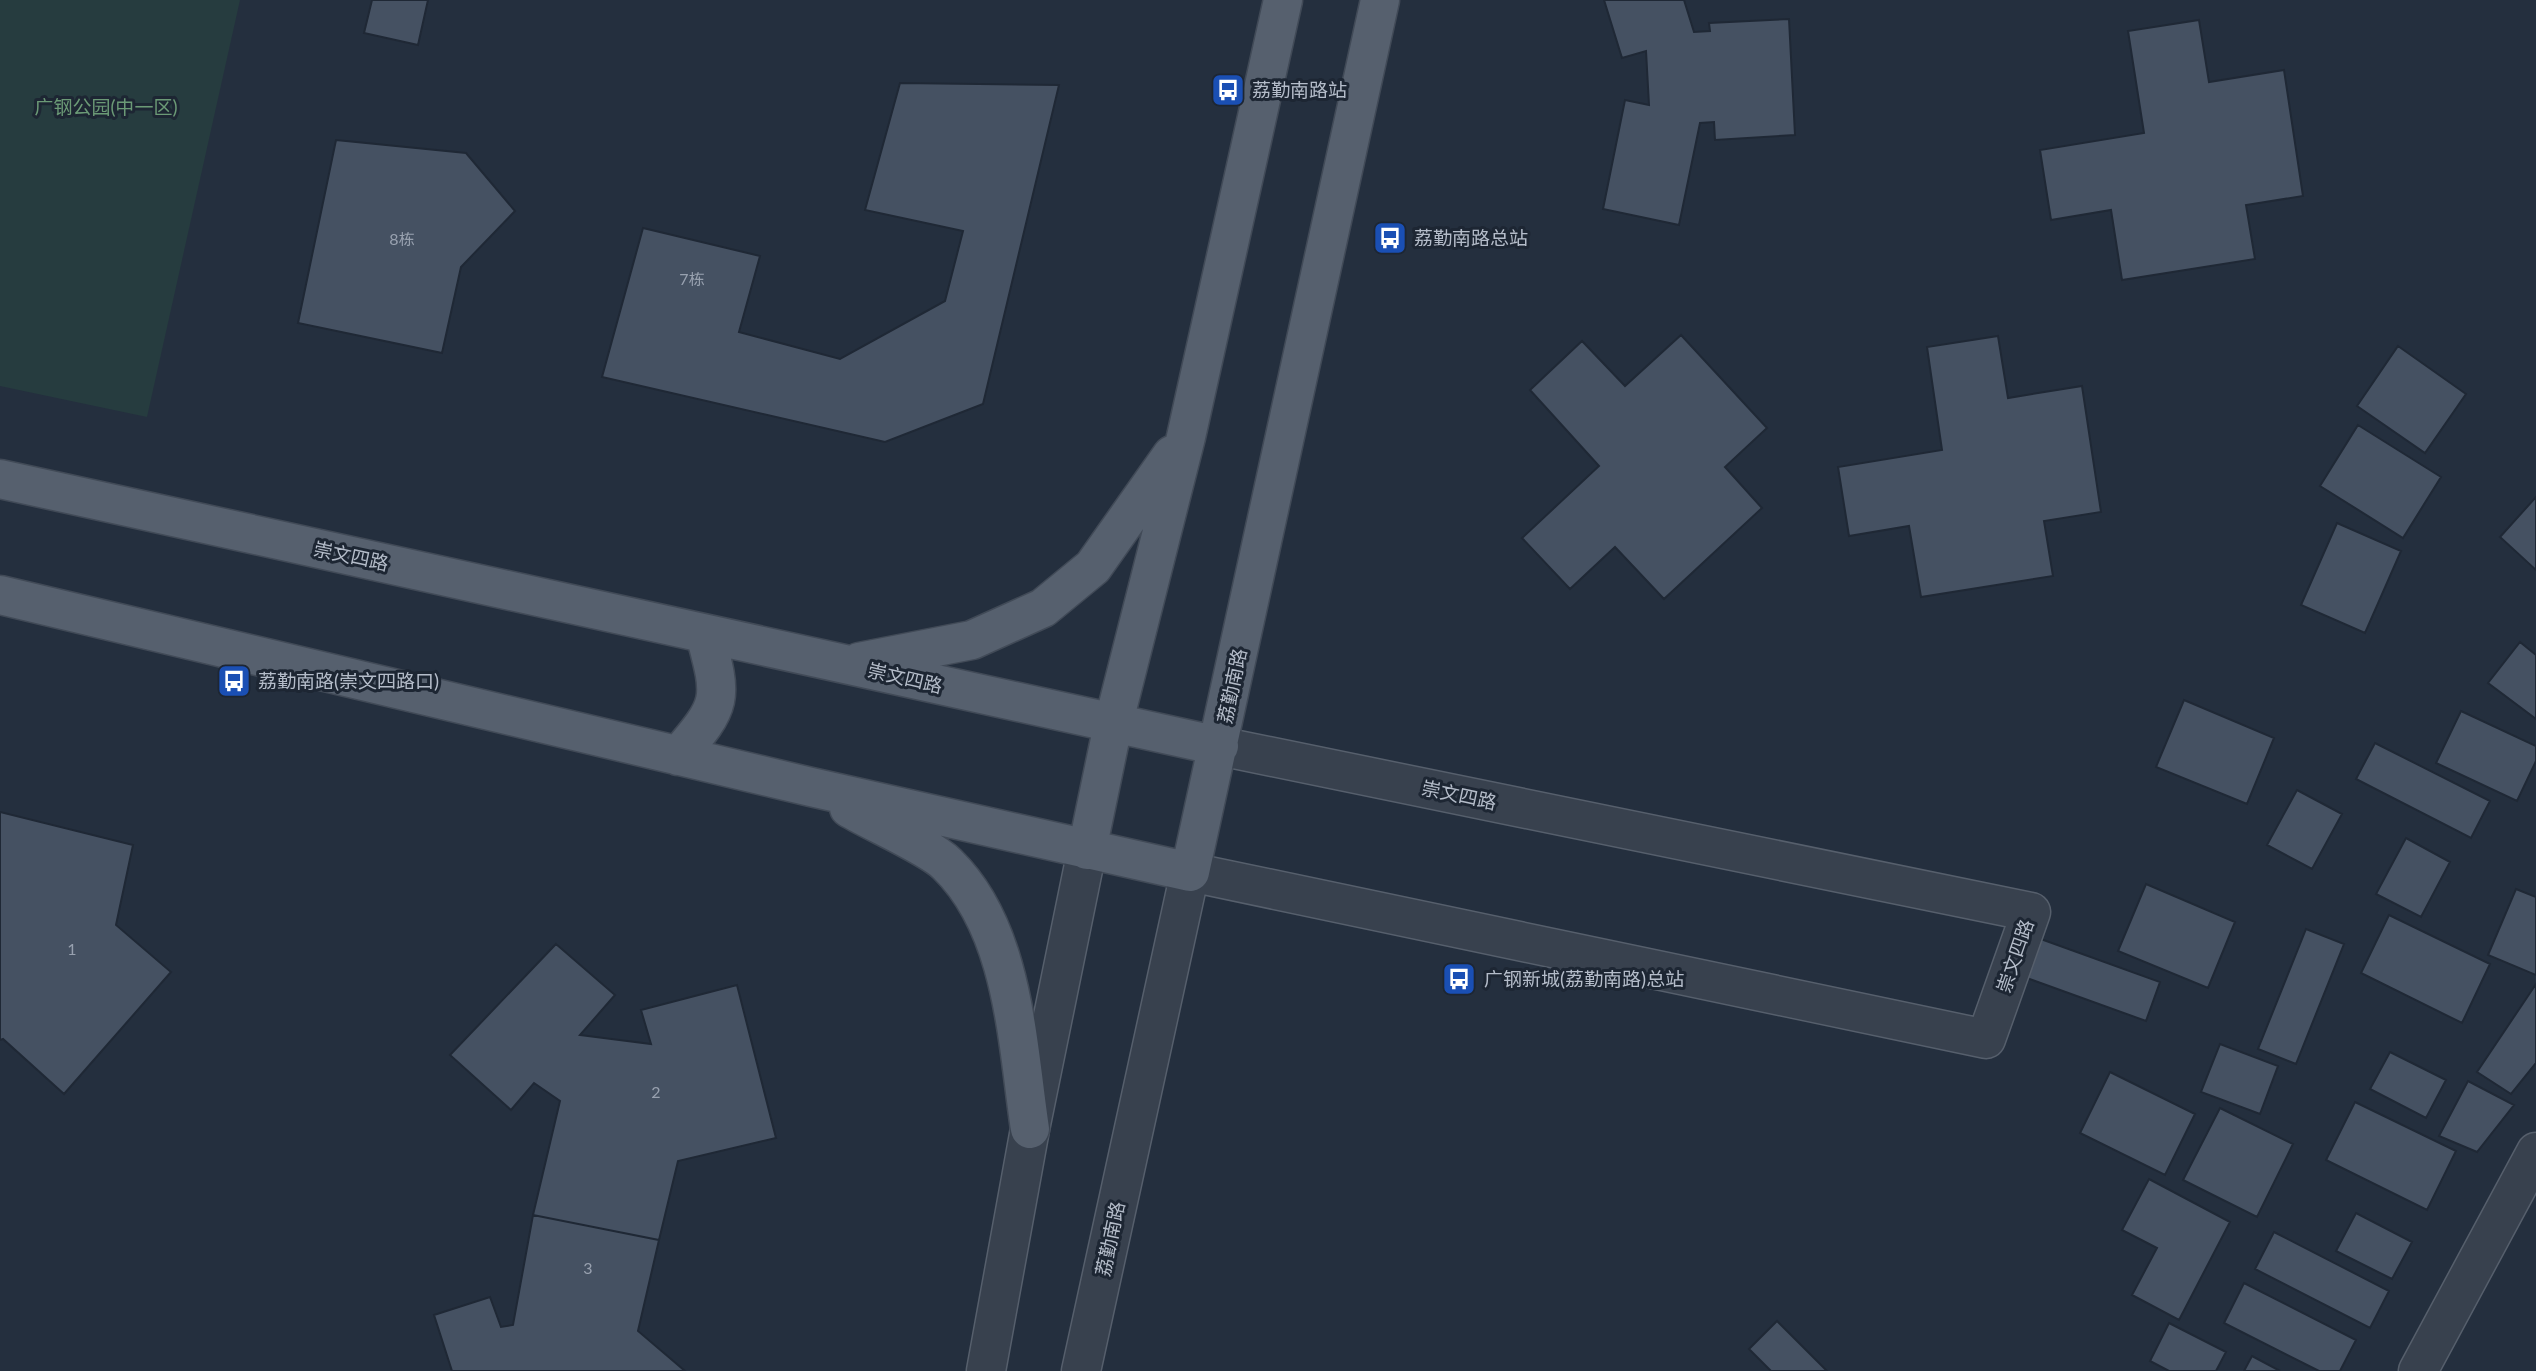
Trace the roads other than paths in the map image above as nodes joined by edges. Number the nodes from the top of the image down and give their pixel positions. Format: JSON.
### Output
{"nodes":[{"id":1,"x":1283,"y":0,"type":"edge"},
{"id":2,"x":1380,"y":0,"type":"edge"},
{"id":3,"x":1186,"y":436,"type":"junction"},
{"id":4,"x":0,"y":479,"type":"edge"},
{"id":5,"x":0,"y":595,"type":"edge"},
{"id":6,"x":705,"y":634,"type":"junction"},
{"id":7,"x":843,"y":664,"type":"junction"},
{"id":8,"x":1113,"y":725,"type":"junction"},
{"id":9,"x":1219,"y":746,"type":"junction"},
{"id":10,"x":678,"y":755,"type":"junction"},
{"id":11,"x":811,"y":787,"type":"junction"},
{"id":12,"x":1087,"y":850,"type":"junction"},
{"id":13,"x":1189,"y":873,"type":"junction"},
{"id":14,"x":1030,"y":1129,"type":"junction"},
{"id":15,"x":2536,"y":1152,"type":"edge"},
{"id":16,"x":986,"y":1371,"type":"edge"},
{"id":17,"x":1081,"y":1371,"type":"edge"},
{"id":18,"x":2418,"y":1371,"type":"edge"}],
"edges":[{"from":1,"to":3,"type":"main road"},
{"from":2,"to":9,"type":"main road","name":"荔勤南路"},
{"from":3,"to":7,"type":"main road"},
{"from":3,"to":8,"type":"main road"},
{"from":4,"to":6,"type":"main road","name":"崇文四路"},
{"from":5,"to":10,"type":"main road","name":"崇文四路"},
{"from":6,"to":7,"type":"main road","name":"崇文四路"},
{"from":6,"to":10,"type":"main road"},
{"from":7,"to":8,"type":"main road","name":"崇文四路"},
{"from":8,"to":9,"type":"main road","name":"崇文四路"},
{"from":8,"to":12,"type":"main road"},
{"from":9,"to":13,"type":"main road","name":"荔勤南路"},
{"from":9,"to":13,"type":"street","name":"崇文四路"},
{"from":10,"to":11,"type":"main road","name":"崇文四路"},
{"from":11,"to":12,"type":"main road","name":"崇文四路"},
{"from":11,"to":14,"type":"main road"},
{"from":12,"to":13,"type":"main road","name":"崇文四路"},
{"from":12,"to":14,"type":"street"},
{"from":13,"to":17,"type":"street","name":"荔勤南路"},
{"from":14,"to":16,"type":"street"},
{"from":15,"to":18,"type":"street"}]}
